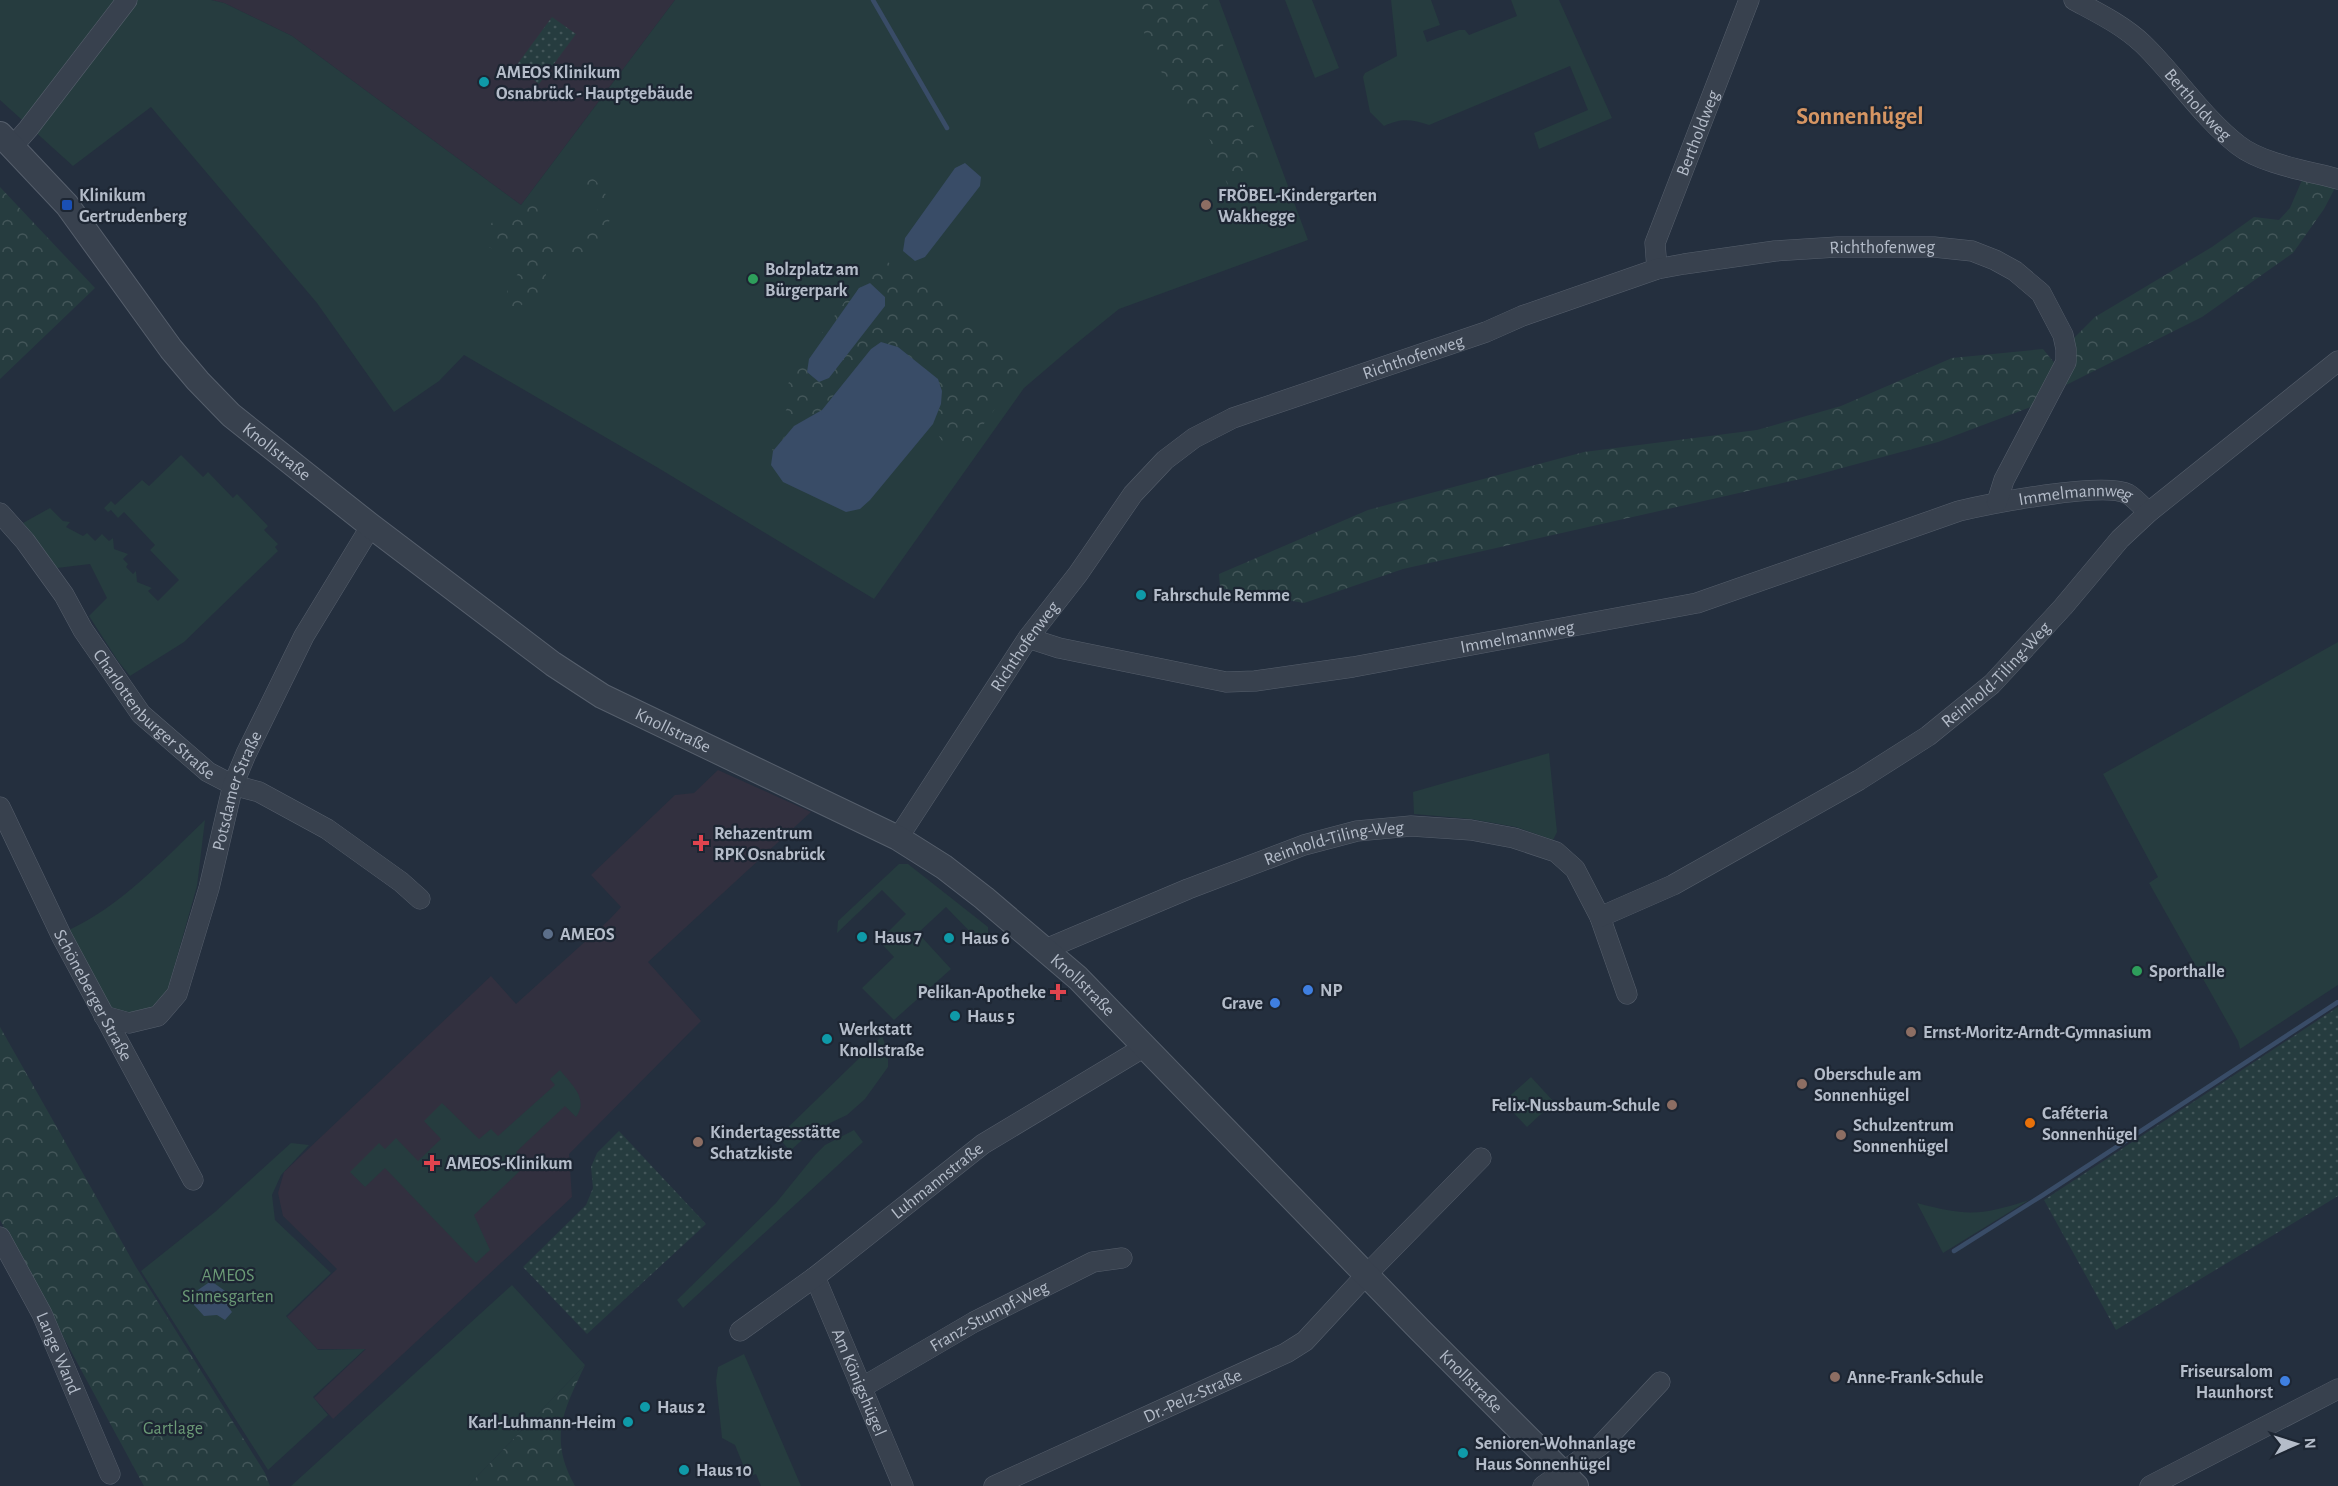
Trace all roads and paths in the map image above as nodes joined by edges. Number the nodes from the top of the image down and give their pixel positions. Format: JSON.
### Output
{"nodes":[{"id":1,"x":127,"y":0,"type":"edge"},
{"id":2,"x":1749,"y":0,"type":"edge"},
{"id":3,"x":2074,"y":0,"type":"edge"},
{"id":4,"x":6,"y":140,"type":"edge"},
{"id":5,"x":2338,"y":179,"type":"edge"},
{"id":6,"x":1657,"y":269,"type":"junction"},
{"id":7,"x":2338,"y":361,"type":"edge"},
{"id":8,"x":2066,"y":362,"type":"joint"},
{"id":9,"x":1997,"y":502,"type":"junction"},
{"id":10,"x":2149,"y":512,"type":"junction"},
{"id":11,"x":0,"y":513,"type":"edge"},
{"id":12,"x":371,"y":526,"type":"junction"},
{"id":13,"x":1028,"y":638,"type":"junction"},
{"id":14,"x":233,"y":785,"type":"junction"},
{"id":15,"x":0,"y":807,"type":"edge"},
{"id":16,"x":898,"y":838,"type":"junction"},
{"id":17,"x":420,"y":899,"type":"dead end"},
{"id":18,"x":1600,"y":917,"type":"junction"},
{"id":19,"x":1046,"y":949,"type":"junction"},
{"id":20,"x":1627,"y":994,"type":"dead end"},
{"id":21,"x":104,"y":1016,"type":"junction"},
{"id":22,"x":1146,"y":1046,"type":"junction"},
{"id":23,"x":1481,"y":1158,"type":"dead end"},
{"id":24,"x":193,"y":1180,"type":"dead end"},
{"id":25,"x":0,"y":1237,"type":"edge"},
{"id":26,"x":1122,"y":1258,"type":"dead end"},
{"id":27,"x":1366,"y":1274,"type":"junction"},
{"id":28,"x":815,"y":1277,"type":"junction"},
{"id":29,"x":740,"y":1331,"type":"dead end"},
{"id":30,"x":1660,"y":1382,"type":"dead end"},
{"id":31,"x":861,"y":1388,"type":"junction"},
{"id":32,"x":2338,"y":1389,"type":"edge"},
{"id":33,"x":110,"y":1474,"type":"dead end"},
{"id":34,"x":1570,"y":1479,"type":"edge"},
{"id":35,"x":903,"y":1486,"type":"edge"},
{"id":36,"x":994,"y":1486,"type":"edge"},
{"id":37,"x":1542,"y":1486,"type":"edge"},
{"id":38,"x":2150,"y":1486,"type":"edge"}],
"edges":[{"from":1,"to":4,"type":"street","name":"Knollstraße"},
{"from":2,"to":6,"type":"street","name":"Bertholdweg"},
{"from":3,"to":5,"type":"street","name":"Bertholdweg"},
{"from":4,"to":12,"type":"street","name":"Knollstraße"},
{"from":6,"to":8,"type":"street","name":"Richthofenweg"},
{"from":6,"to":13,"type":"street","name":"Richthofenweg"},
{"from":7,"to":10,"type":"street","name":"Reinhold-Tiling-Weg"},
{"from":8,"to":9,"type":"street","name":"Immelmannweg"},
{"from":9,"to":10,"type":"street","name":"Immelmannweg"},
{"from":9,"to":13,"type":"street","name":"Immelmannweg"},
{"from":10,"to":18,"type":"street","name":"Reinhold-Tiling-Weg"},
{"from":11,"to":14,"type":"street","name":"Charlottenburger Straße"},
{"from":12,"to":14,"type":"street","name":"Potsdamer Straße"},
{"from":12,"to":16,"type":"street","name":"Knollstraße"},
{"from":13,"to":16,"type":"street","name":"Richthofenweg"},
{"from":14,"to":17,"type":"street","name":"Charlottenburger Straße"},
{"from":14,"to":21,"type":"street","name":"Potsdamer Straße"},
{"from":15,"to":21,"type":"street","name":"Schöneberger Straße"},
{"from":16,"to":19,"type":"street","name":"Knollstraße"},
{"from":18,"to":19,"type":"street","name":"Reinhold-Tiling-Weg"},
{"from":18,"to":20,"type":"street","name":"Reinhold-Tiling-Weg"},
{"from":19,"to":22,"type":"street","name":"Knollstraße"},
{"from":21,"to":24,"type":"street","name":"Schöneberger Straße"},
{"from":22,"to":27,"type":"street","name":"Knollstraße"},
{"from":22,"to":28,"type":"street","name":"Luhmannstraße"},
{"from":23,"to":27,"type":"street"},
{"from":25,"to":33,"type":"street","name":"Lange Wand"},
{"from":26,"to":31,"type":"street","name":"Franz-Stumpf-Weg"},
{"from":27,"to":34,"type":"street","name":"Knollstraße"},
{"from":27,"to":36,"type":"street","name":"Dr.-Pelz-Straße"},
{"from":28,"to":29,"type":"street","name":"Luhmannstraße"},
{"from":28,"to":31,"type":"street","name":"Am Königshügel"},
{"from":30,"to":34,"type":"street"},
{"from":31,"to":35,"type":"street","name":"Am Königshügel"},
{"from":32,"to":38,"type":"street"},
{"from":34,"to":37,"type":"street"}]}
